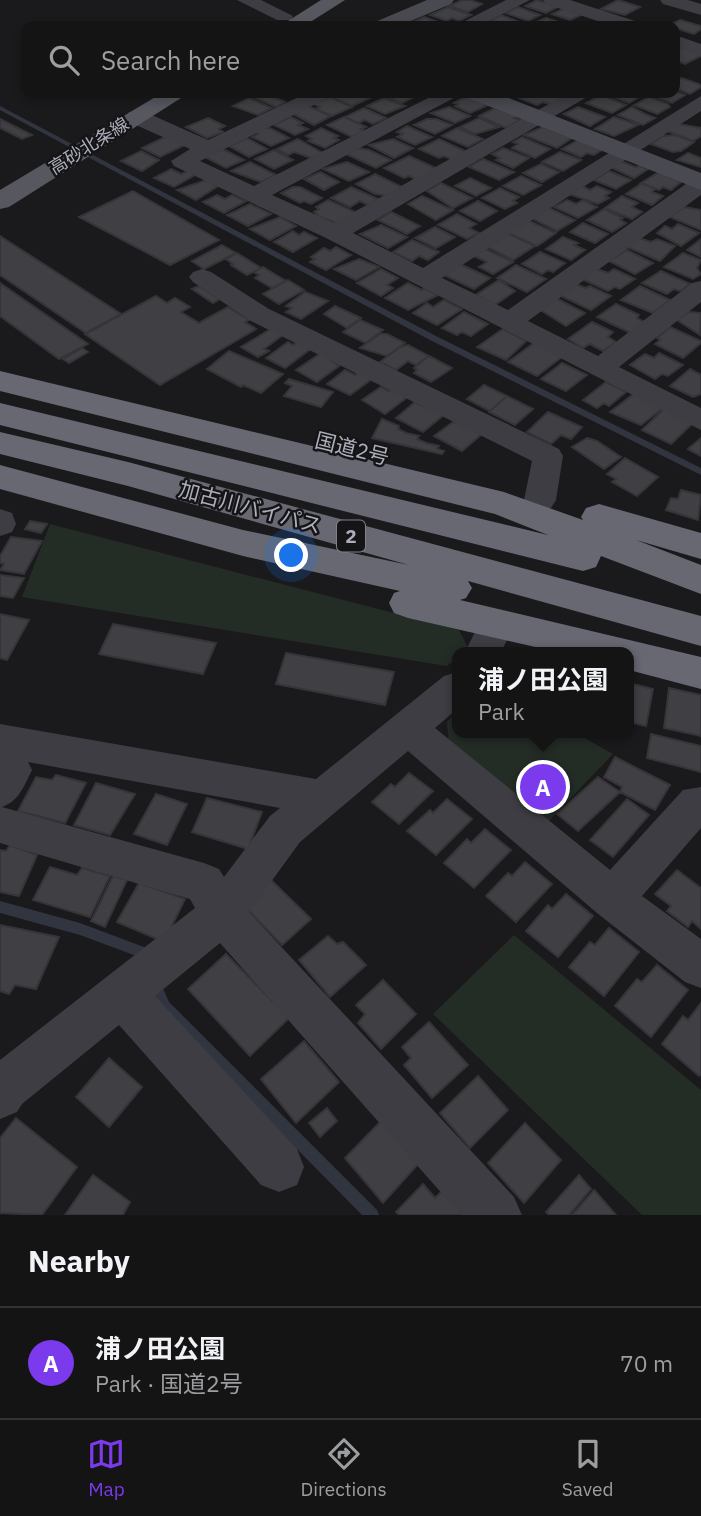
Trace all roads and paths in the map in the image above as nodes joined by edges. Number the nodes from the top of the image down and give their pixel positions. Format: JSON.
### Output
{"nodes":[{"id":1,"x":246,"y":0,"type":"edge"},
{"id":2,"x":310,"y":0,"type":"edge"},
{"id":3,"x":335,"y":0,"type":"edge"},
{"id":4,"x":444,"y":0,"type":"edge"},
{"id":5,"x":521,"y":0,"type":"edge"},
{"id":6,"x":552,"y":0,"type":"edge"},
{"id":7,"x":669,"y":0,"type":"edge"},
{"id":8,"x":696,"y":5,"type":"edge"},
{"id":9,"x":601,"y":16,"type":"junction"},
{"id":10,"x":291,"y":21,"type":"edge"},
{"id":11,"x":296,"y":21,"type":"edge"},
{"id":12,"x":298,"y":21,"type":"edge"},
{"id":13,"x":394,"y":21,"type":"edge"},
{"id":14,"x":475,"y":21,"type":"edge"},
{"id":15,"x":592,"y":21,"type":"edge"},
{"id":16,"x":616,"y":21,"type":"edge"},
{"id":17,"x":680,"y":43,"type":"edge"},
{"id":18,"x":701,"y":50,"type":"edge"},
{"id":19,"x":146,"y":98,"type":"edge"},
{"id":20,"x":169,"y":98,"type":"edge"},
{"id":21,"x":312,"y":98,"type":"edge"},
{"id":22,"x":443,"y":98,"type":"edge"},
{"id":23,"x":489,"y":98,"type":"edge"},
{"id":24,"x":575,"y":98,"type":"edge"},
{"id":25,"x":701,"y":102,"type":"edge"},
{"id":26,"x":137,"y":117,"type":"junction"},
{"id":27,"x":540,"y":118,"type":"junction"},
{"id":28,"x":75,"y":146,"type":"junction"},
{"id":29,"x":207,"y":148,"type":"junction"},
{"id":30,"x":624,"y":151,"type":"junction"},
{"id":31,"x":0,"y":181,"type":"edge"},
{"id":32,"x":701,"y":183,"type":"edge"},
{"id":33,"x":254,"y":195,"type":"junction"},
{"id":34,"x":0,"y":201,"type":"edge"},
{"id":35,"x":335,"y":233,"type":"junction"},
{"id":36,"x":424,"y":278,"type":"junction"},
{"id":37,"x":222,"y":282,"type":"dead end"},
{"id":38,"x":701,"y":289,"type":"edge"},
{"id":39,"x":509,"y":322,"type":"junction"},
{"id":40,"x":0,"y":366,"type":"edge"},
{"id":41,"x":601,"y":367,"type":"junction"},
{"id":42,"x":0,"y":381,"type":"edge"},
{"id":43,"x":0,"y":414,"type":"edge"},
{"id":44,"x":701,"y":420,"type":"edge"},
{"id":45,"x":0,"y":443,"type":"edge"},
{"id":46,"x":0,"y":477,"type":"edge"},
{"id":47,"x":540,"y":500,"type":"junction"},
{"id":48,"x":0,"y":503,"type":"edge"},
{"id":49,"x":701,"y":546,"type":"edge"},
{"id":50,"x":701,"y":580,"type":"edge"},
{"id":51,"x":701,"y":588,"type":"edge"},
{"id":52,"x":701,"y":631,"type":"edge"},
{"id":53,"x":490,"y":638,"type":"edge"},
{"id":54,"x":701,"y":642,"type":"edge"},
{"id":55,"x":572,"y":647,"type":"edge"},
{"id":56,"x":634,"y":655,"type":"edge"},
{"id":57,"x":701,"y":673,"type":"edge"},
{"id":58,"x":452,"y":691,"type":"edge"},
{"id":59,"x":408,"y":728,"type":"junction"},
{"id":60,"x":4,"y":767,"type":"edge"},
{"id":61,"x":323,"y":798,"type":"junction"},
{"id":62,"x":701,"y":805,"type":"edge"},
{"id":63,"x":0,"y":825,"type":"edge"},
{"id":64,"x":612,"y":898,"type":"junction"},
{"id":65,"x":222,"y":914,"type":"junction"},
{"id":66,"x":701,"y":966,"type":"edge"},
{"id":67,"x":122,"y":994,"type":"junction"},
{"id":68,"x":0,"y":1095,"type":"edge"},
{"id":69,"x":279,"y":1167,"type":"dead end"},
{"id":70,"x":496,"y":1215,"type":"edge"}],
"edges":[{"from":1,"to":10,"type":"street"},
{"from":2,"to":11,"type":"main road"},
{"from":3,"to":12,"type":"main road"},
{"from":4,"to":13,"type":"street"},
{"from":5,"to":14,"type":"street"},
{"from":6,"to":9,"type":"street"},
{"from":7,"to":8,"type":"street"},
{"from":9,"to":15,"type":"street"},
{"from":9,"to":16,"type":"street"},
{"from":17,"to":18,"type":"street"},
{"from":19,"to":28,"type":"main road","name":"高砂北条線"},
{"from":20,"to":26,"type":"main road","name":"高砂北条線"},
{"from":21,"to":29,"type":"street"},
{"from":22,"to":33,"type":"street"},
{"from":23,"to":27,"type":"street"},
{"from":24,"to":27,"type":"street"},
{"from":25,"to":30,"type":"street"},
{"from":26,"to":28,"type":"main road","name":"高砂北条線"},
{"from":26,"to":29,"type":"street"},
{"from":27,"to":30,"type":"street"},
{"from":27,"to":35,"type":"street"},
{"from":28,"to":31,"type":"main road","name":"高砂北条線"},
{"from":28,"to":34,"type":"main road","name":"高砂北条線"},
{"from":29,"to":33,"type":"street"},
{"from":30,"to":32,"type":"street"},
{"from":30,"to":36,"type":"street"},
{"from":32,"to":39,"type":"street"},
{"from":33,"to":35,"type":"street"},
{"from":35,"to":36,"type":"street"},
{"from":36,"to":39,"type":"street"},
{"from":37,"to":47,"type":"street"},
{"from":38,"to":41,"type":"street"},
{"from":39,"to":41,"type":"street"},
{"from":40,"to":47,"type":"highway","name":"国道2号"},
{"from":41,"to":44,"type":"street"},
{"from":42,"to":50,"type":"highway"},
{"from":43,"to":51,"type":"highway","name":"加古川バイパス","number":"2"},
{"from":45,"to":52,"type":"highway","name":"加古川バイパス","number":"2"},
{"from":46,"to":54,"type":"highway"},
{"from":47,"to":49,"type":"highway","name":"国道2号"},
{"from":48,"to":53,"type":"highway"},
{"from":53,"to":55,"type":"highway"},
{"from":56,"to":57,"type":"highway"},
{"from":58,"to":59,"type":"street"},
{"from":59,"to":61,"type":"street"},
{"from":59,"to":64,"type":"street"},
{"from":60,"to":61,"type":"street"},
{"from":61,"to":65,"type":"street"},
{"from":62,"to":64,"type":"street"},
{"from":63,"to":65,"type":"street"},
{"from":64,"to":66,"type":"street"},
{"from":65,"to":67,"type":"street"},
{"from":65,"to":70,"type":"street"},
{"from":67,"to":68,"type":"street"},
{"from":67,"to":69,"type":"street"}]}
